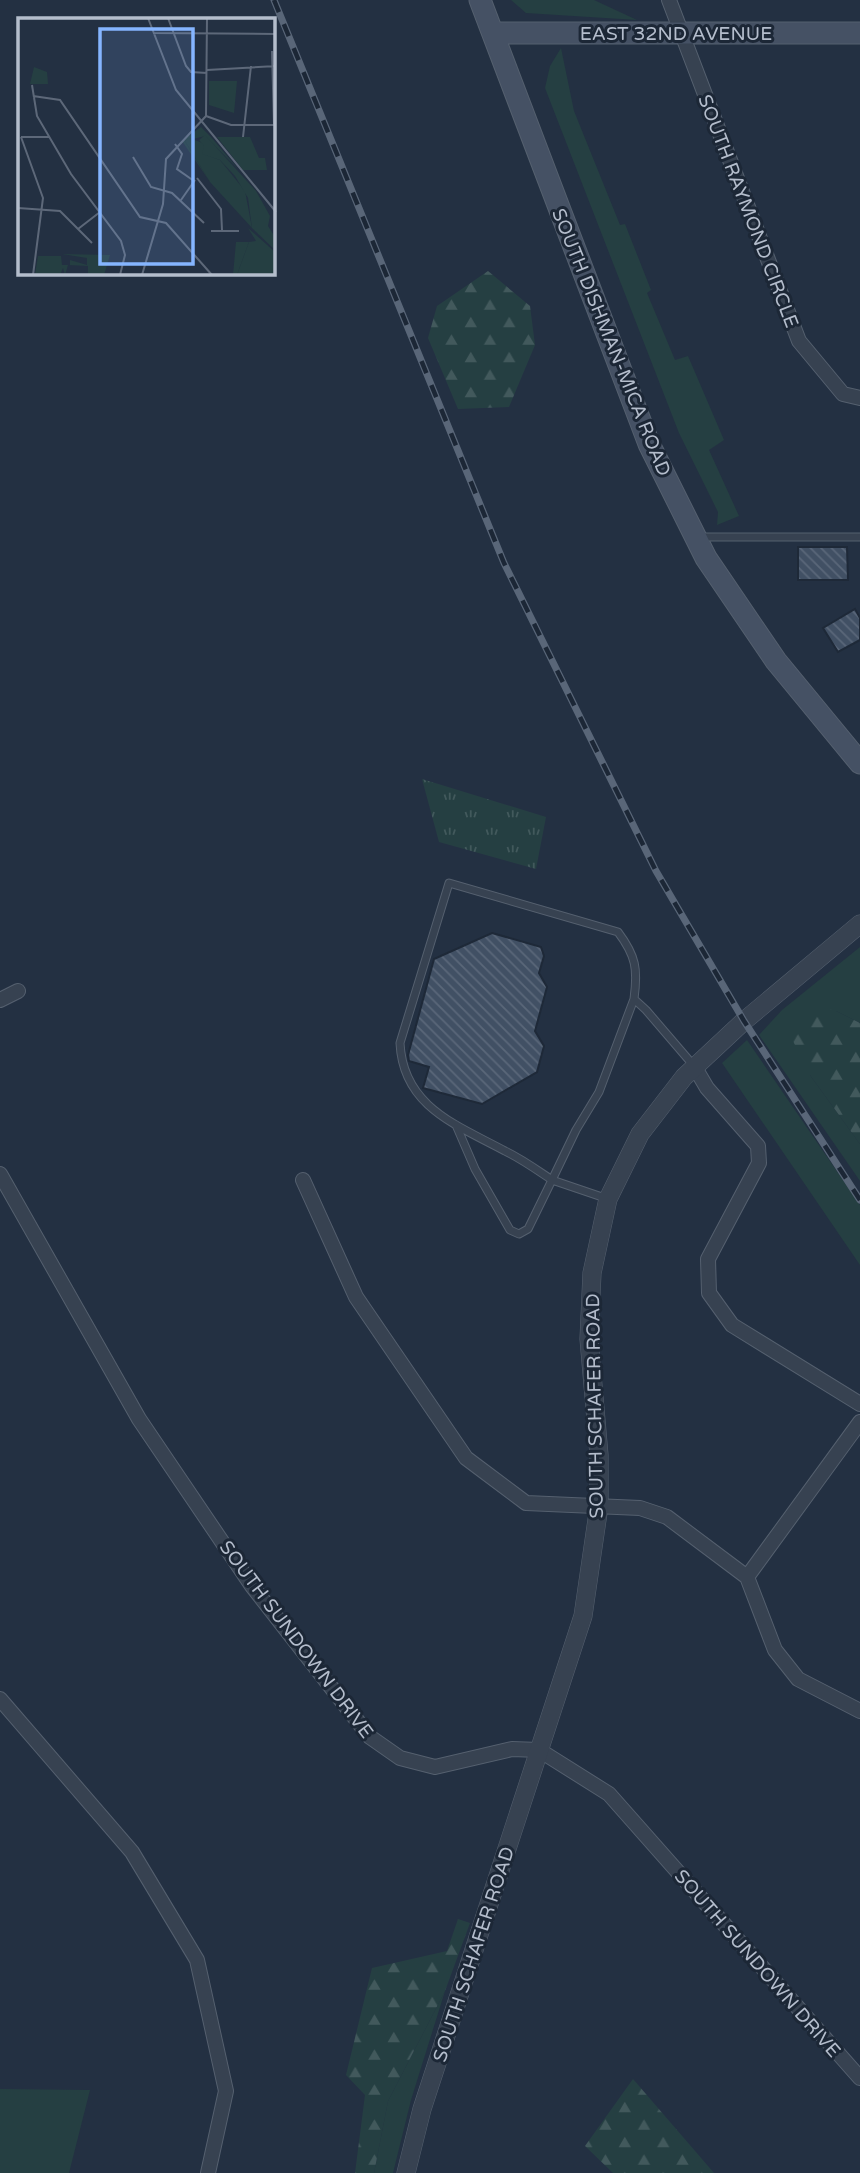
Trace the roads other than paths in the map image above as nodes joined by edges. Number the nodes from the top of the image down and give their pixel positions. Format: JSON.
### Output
{"nodes":[{"id":1,"x":480,"y":0,"type":"edge"},
{"id":2,"x":669,"y":0,"type":"edge"},
{"id":3,"x":493,"y":33,"type":"junction"},
{"id":4,"x":681,"y":33,"type":"junction"},
{"id":5,"x":860,"y":33,"type":"edge"},
{"id":6,"x":860,"y":398,"type":"edge"},
{"id":7,"x":695,"y":537,"type":"junction"},
{"id":8,"x":860,"y":537,"type":"edge"},
{"id":9,"x":860,"y":763,"type":"edge"},
{"id":10,"x":860,"y":925,"type":"edge"},
{"id":11,"x":18,"y":991,"type":"dead end"},
{"id":12,"x":634,"y":999,"type":"junction"},
{"id":13,"x":0,"y":1000,"type":"edge"},
{"id":14,"x":694,"y":1066,"type":"junction"},
{"id":15,"x":456,"y":1125,"type":"junction"},
{"id":16,"x":0,"y":1174,"type":"edge"},
{"id":17,"x":303,"y":1180,"type":"dead end"},
{"id":18,"x":552,"y":1180,"type":"junction"},
{"id":19,"x":608,"y":1199,"type":"junction"},
{"id":20,"x":860,"y":1404,"type":"edge"},
{"id":21,"x":860,"y":1422,"type":"edge"},
{"id":22,"x":599,"y":1506,"type":"junction"},
{"id":23,"x":747,"y":1577,"type":"junction"},
{"id":24,"x":0,"y":1699,"type":"edge"},
{"id":25,"x":860,"y":1711,"type":"edge"},
{"id":26,"x":539,"y":1750,"type":"junction"},
{"id":27,"x":860,"y":2078,"type":"edge"},
{"id":28,"x":208,"y":2173,"type":"edge"},
{"id":29,"x":405,"y":2173,"type":"edge"}],
"edges":[{"from":1,"to":3,"type":"main road","name":"SOUTH DISHMAN-MICA ROAD"},
{"from":2,"to":4,"type":"street","name":"SOUTH RAYMOND CIRCLE"},
{"from":3,"to":4,"type":"main road","name":"EAST 32ND AVENUE"},
{"from":3,"to":7,"type":"main road","name":"SOUTH DISHMAN-MICA ROAD"},
{"from":4,"to":5,"type":"main road","name":"EAST 32ND AVENUE"},
{"from":4,"to":6,"type":"street","name":"SOUTH RAYMOND CIRCLE"},
{"from":7,"to":8,"type":"lane"},
{"from":7,"to":9,"type":"main road","name":"SOUTH DISHMAN-MICA ROAD"},
{"from":10,"to":14,"type":"street","name":"SOUTH SCHAFER ROAD"},
{"from":11,"to":13,"type":"street"},
{"from":12,"to":14,"type":"lane"},
{"from":12,"to":15,"type":"lane"},
{"from":12,"to":18,"type":"lane"},
{"from":14,"to":19,"type":"street","name":"SOUTH SCHAFER ROAD"},
{"from":14,"to":20,"type":"street"},
{"from":15,"to":18,"type":"lane"},
{"from":15,"to":18,"type":"lane"},
{"from":16,"to":26,"type":"street","name":"SOUTH SUNDOWN DRIVE"},
{"from":17,"to":22,"type":"street"},
{"from":18,"to":19,"type":"lane"},
{"from":19,"to":22,"type":"street","name":"SOUTH SCHAFER ROAD"},
{"from":21,"to":23,"type":"street"},
{"from":22,"to":23,"type":"street"},
{"from":22,"to":26,"type":"street","name":"SOUTH SCHAFER ROAD"},
{"from":23,"to":25,"type":"street"},
{"from":24,"to":28,"type":"street"},
{"from":26,"to":27,"type":"street","name":"SOUTH SUNDOWN DRIVE"},
{"from":26,"to":29,"type":"street","name":"SOUTH SCHAFER ROAD"}]}
